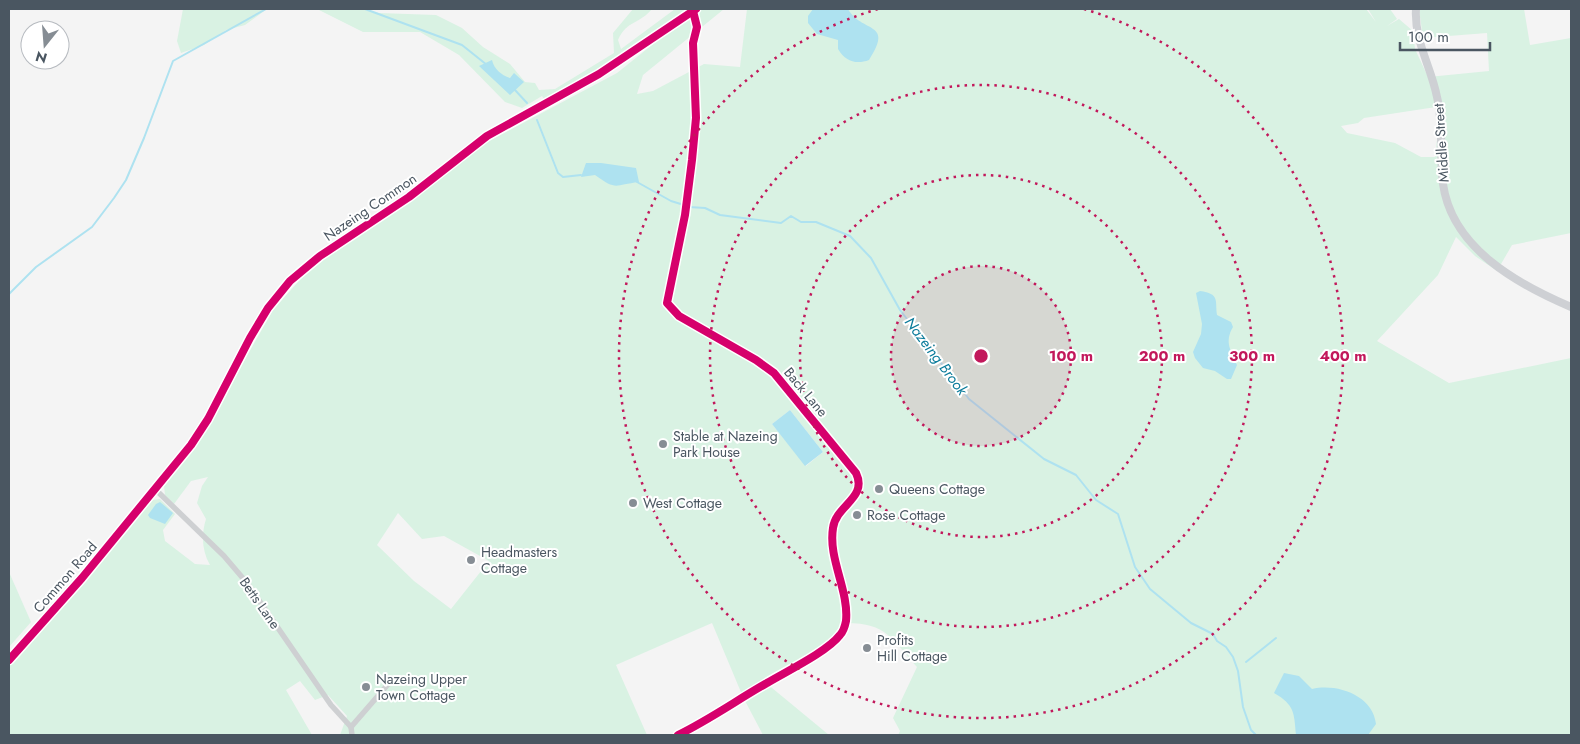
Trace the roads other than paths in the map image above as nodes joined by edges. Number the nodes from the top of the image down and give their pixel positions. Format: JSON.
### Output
{"nodes":[{"id":1,"x":1416,"y":9,"type":"edge"},
{"id":2,"x":694,"y":10,"type":"edge"},
{"id":3,"x":1571,"y":307,"type":"edge"},
{"id":4,"x":156,"y":490,"type":"junction"},
{"id":5,"x":140,"y":509,"type":"joint"},
{"id":6,"x":9,"y":660,"type":"edge"},
{"id":7,"x":390,"y":682,"type":"dead end"},
{"id":8,"x":351,"y":727,"type":"junction"},
{"id":9,"x":352,"y":735,"type":"edge"},
{"id":10,"x":678,"y":735,"type":"edge"}],
"edges":[{"from":1,"to":3,"type":"street","name":"Middle Street"},
{"from":2,"to":4,"type":"street","name":"Nazeing Common"},
{"from":2,"to":10,"type":"street","name":"Back Lane"},
{"from":4,"to":5,"type":"street","name":"Nazeing Common"},
{"from":4,"to":8,"type":"street","name":"Betts Lane"},
{"from":5,"to":6,"type":"street","name":"Common Road"},
{"from":7,"to":8,"type":"street"},
{"from":8,"to":9,"type":"street"}]}
